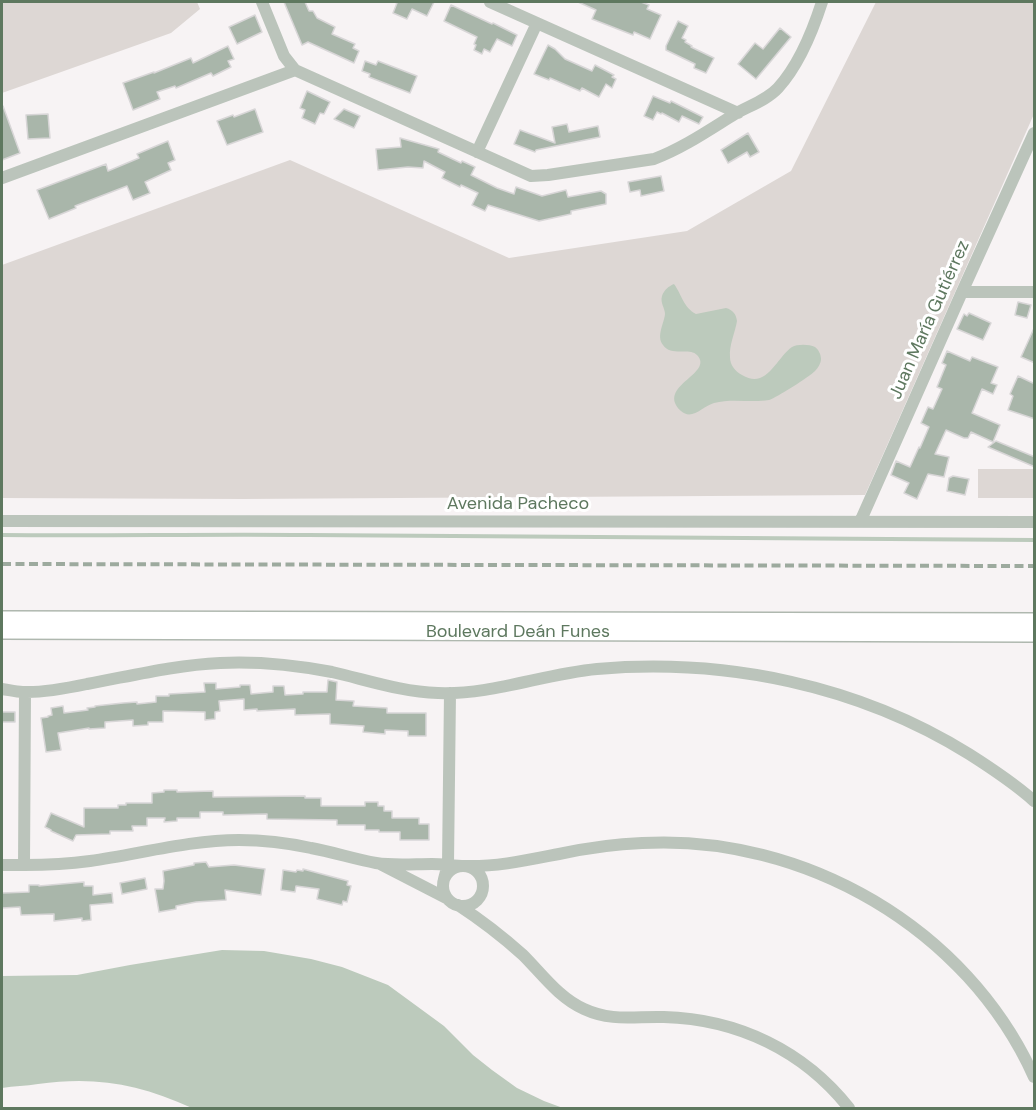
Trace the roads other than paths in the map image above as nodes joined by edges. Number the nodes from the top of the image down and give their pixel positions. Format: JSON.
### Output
{"nodes":[{"id":1,"x":262,"y":2,"type":"edge"},
{"id":2,"x":490,"y":2,"type":"edge"},
{"id":3,"x":822,"y":2,"type":"edge"},
{"id":4,"x":537,"y":23,"type":"junction"},
{"id":5,"x":295,"y":70,"type":"junction"},
{"id":6,"x":738,"y":113,"type":"junction"},
{"id":7,"x":1035,"y":133,"type":"edge"},
{"id":8,"x":477,"y":152,"type":"junction"},
{"id":9,"x":2,"y":178,"type":"edge"},
{"id":10,"x":962,"y":292,"type":"junction"},
{"id":11,"x":1035,"y":292,"type":"edge"},
{"id":12,"x":2,"y":520,"type":"edge"},
{"id":13,"x":860,"y":522,"type":"junction"},
{"id":14,"x":1035,"y":522,"type":"edge"},
{"id":15,"x":2,"y":620,"type":"edge"},
{"id":16,"x":1035,"y":621,"type":"edge"},
{"id":17,"x":2,"y":631,"type":"edge"},
{"id":18,"x":1035,"y":634,"type":"edge"},
{"id":19,"x":2,"y":689,"type":"edge"},
{"id":20,"x":25,"y":692,"type":"junction"},
{"id":21,"x":450,"y":693,"type":"junction"},
{"id":22,"x":1035,"y":801,"type":"edge"},
{"id":23,"x":379,"y":864,"type":"junction"},
{"id":24,"x":448,"y":864,"type":"junction"},
{"id":25,"x":2,"y":865,"type":"edge"},
{"id":26,"x":24,"y":865,"type":"junction"},
{"id":27,"x":502,"y":865,"type":"junction"},
{"id":28,"x":463,"y":866,"type":"junction"},
{"id":29,"x":444,"y":879,"type":"junction"},
{"id":30,"x":482,"y":891,"type":"junction"},
{"id":31,"x":453,"y":902,"type":"junction"},
{"id":32,"x":483,"y":922,"type":"junction"},
{"id":33,"x":1035,"y":1077,"type":"edge"},
{"id":34,"x":849,"y":1108,"type":"edge"}],
"edges":[{"from":1,"to":5,"type":"street"},
{"from":2,"to":4,"type":"street"},
{"from":3,"to":6,"type":"street"},
{"from":4,"to":6,"type":"street"},
{"from":4,"to":8,"type":"street"},
{"from":5,"to":8,"type":"street"},
{"from":5,"to":9,"type":"street"},
{"from":6,"to":8,"type":"street"},
{"from":7,"to":10,"type":"street","name":"Juan María Gutiérrez"},
{"from":10,"to":11,"type":"street"},
{"from":10,"to":13,"type":"street","name":"Juan María Gutiérrez"},
{"from":12,"to":13,"type":"street","name":"Avenida Pacheco"},
{"from":13,"to":14,"type":"street","name":"Avenida Pacheco"},
{"from":15,"to":16,"type":"main road","name":"Boulevard Deán Funes"},
{"from":17,"to":18,"type":"main road","name":"Boulevard Deán Funes"},
{"from":19,"to":20,"type":"street"},
{"from":20,"to":21,"type":"street"},
{"from":20,"to":26,"type":"street"},
{"from":21,"to":22,"type":"street"},
{"from":21,"to":24,"type":"street"},
{"from":23,"to":24,"type":"street"},
{"from":23,"to":26,"type":"street"},
{"from":23,"to":31,"type":"street"},
{"from":24,"to":28,"type":"street"},
{"from":24,"to":29,"type":"street"},
{"from":25,"to":26,"type":"street"},
{"from":27,"to":28,"type":"street"},
{"from":27,"to":30,"type":"street"},
{"from":27,"to":33,"type":"street"},
{"from":28,"to":29,"type":"street"},
{"from":28,"to":30,"type":"street"},
{"from":29,"to":31,"type":"street"},
{"from":30,"to":31,"type":"street"},
{"from":30,"to":32,"type":"street"},
{"from":31,"to":32,"type":"street"},
{"from":32,"to":34,"type":"street"}]}
